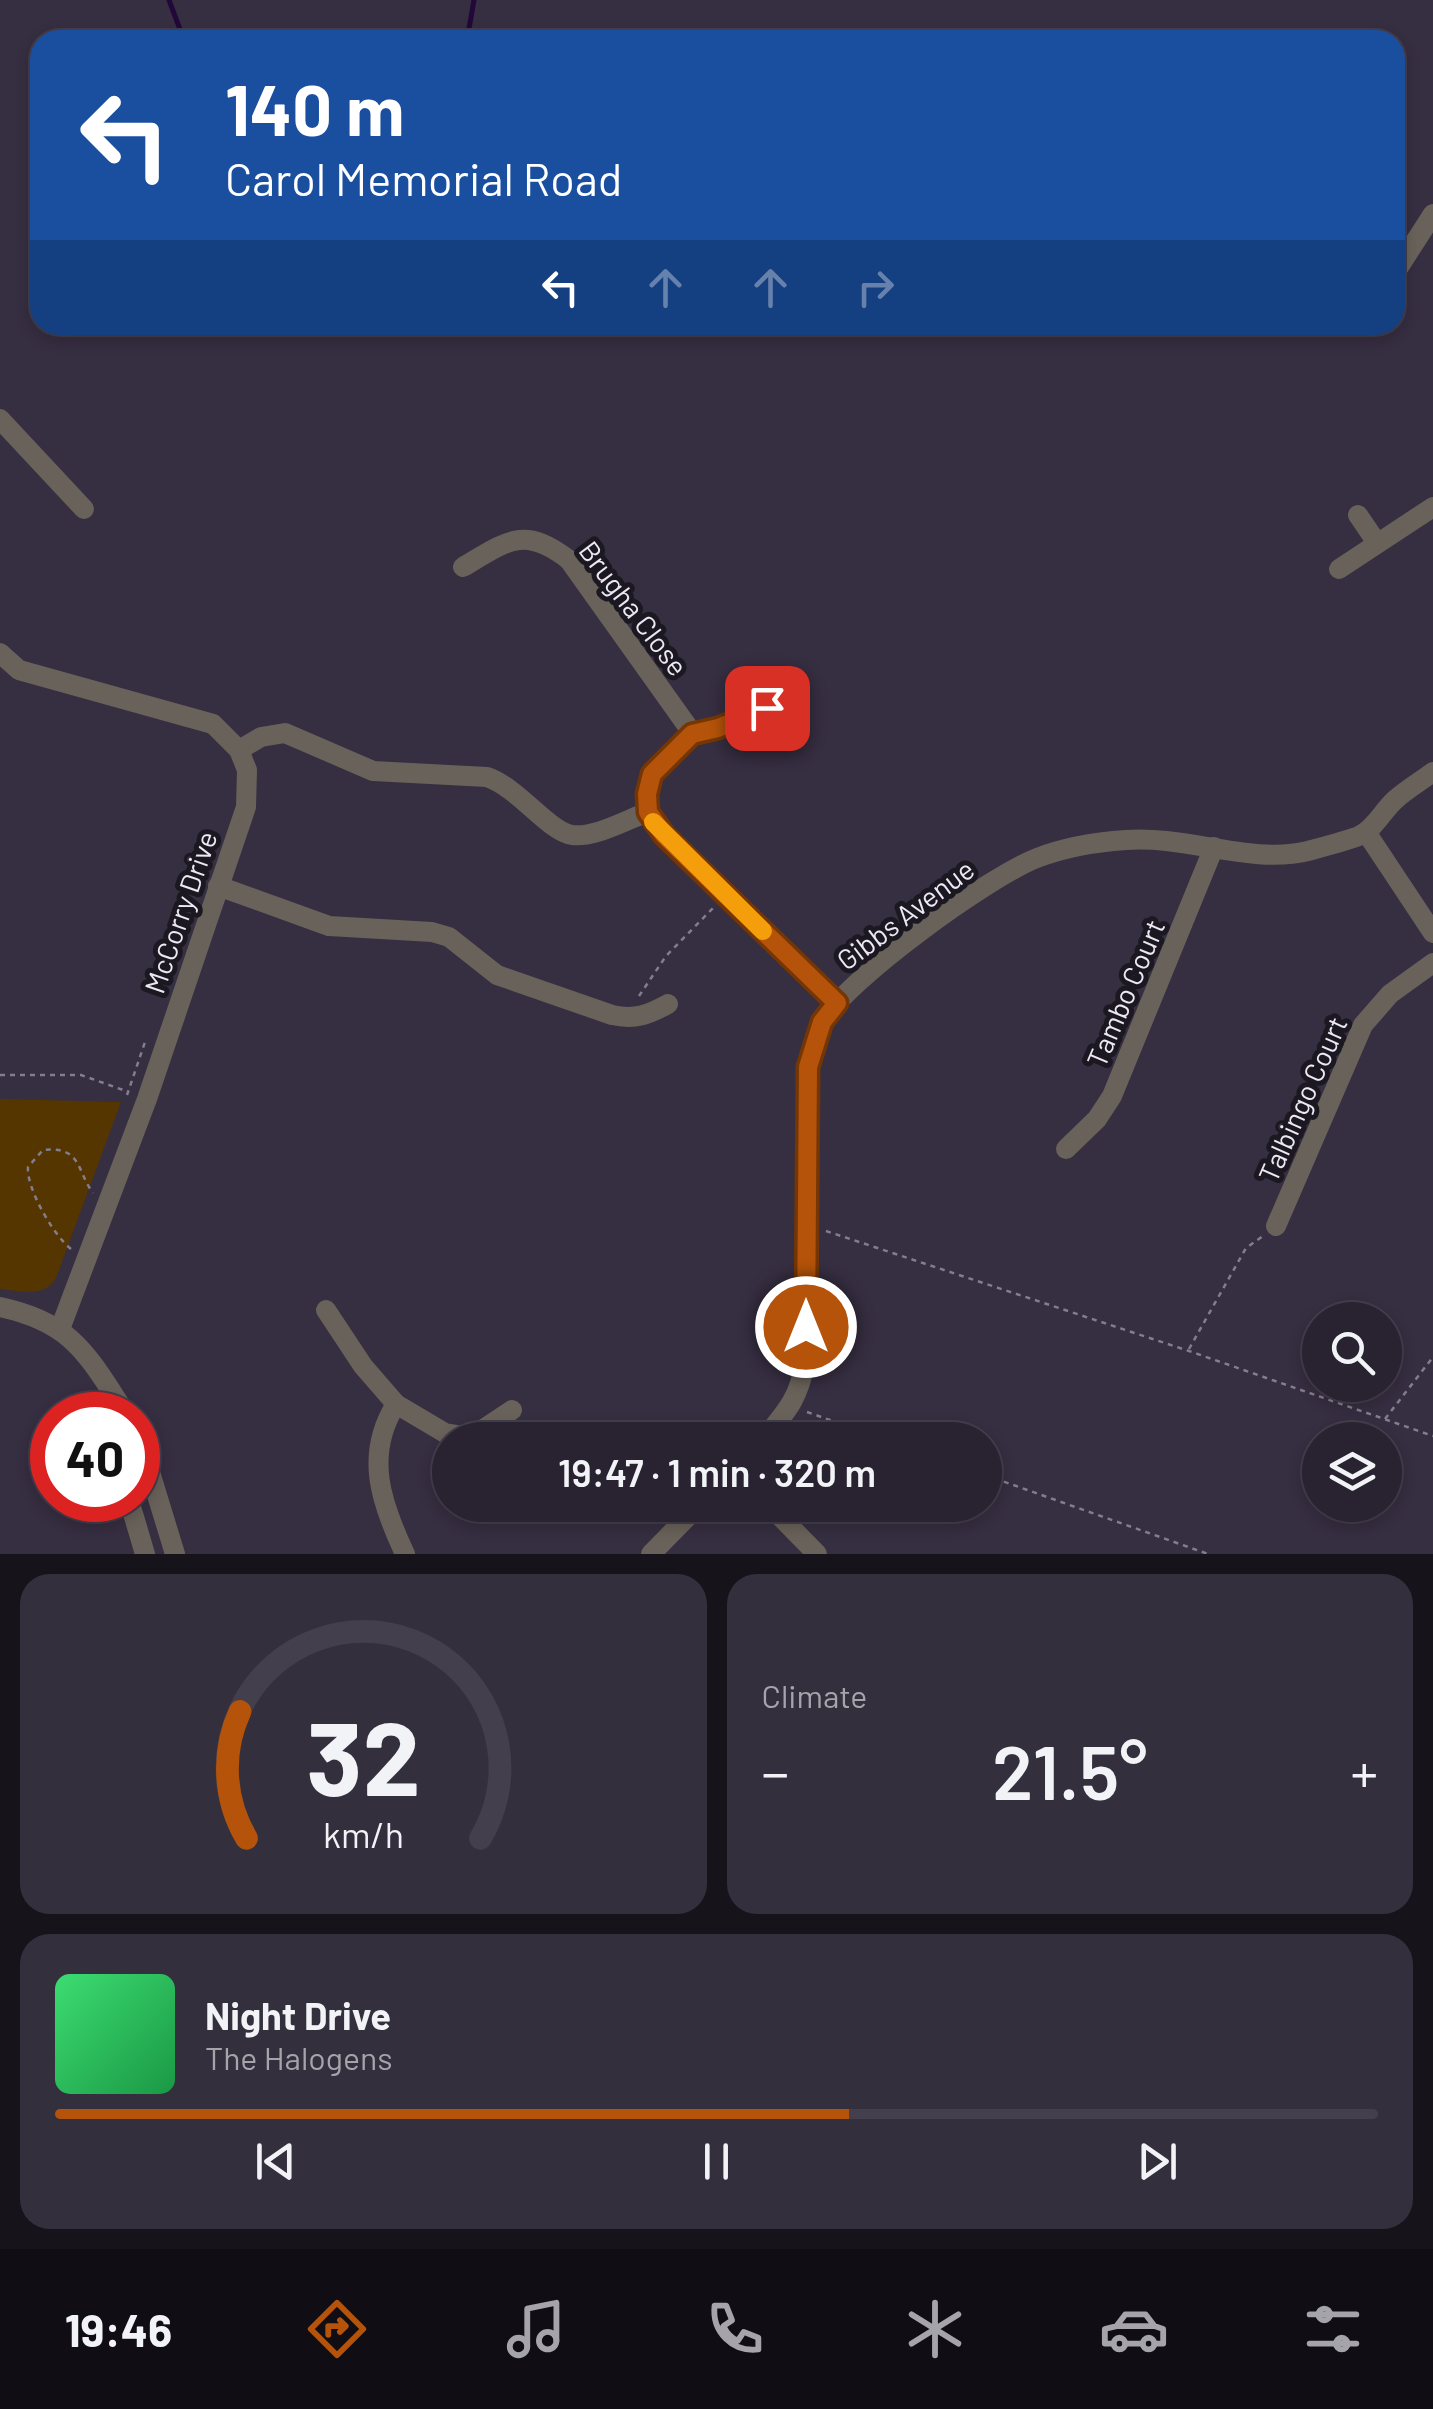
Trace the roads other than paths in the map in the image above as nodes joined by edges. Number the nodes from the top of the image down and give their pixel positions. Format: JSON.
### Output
{"nodes":[{"id":1,"x":1433,"y":214,"type":"edge"},
{"id":2,"x":1405,"y":257,"type":"edge"},
{"id":3,"x":0,"y":419,"type":"edge"},
{"id":4,"x":1433,"y":507,"type":"edge"},
{"id":5,"x":84,"y":509,"type":"dead end"},
{"id":6,"x":1358,"y":515,"type":"dead end"},
{"id":7,"x":1377,"y":544,"type":"junction"},
{"id":8,"x":463,"y":567,"type":"dead end"},
{"id":9,"x":1339,"y":569,"type":"dead end"},
{"id":10,"x":2,"y":661,"type":"edge"},
{"id":11,"x":767,"y":708,"type":"dead end"},
{"id":12,"x":692,"y":734,"type":"junction"},
{"id":13,"x":239,"y":750,"type":"junction"},
{"id":14,"x":1433,"y":772,"type":"edge"},
{"id":15,"x":648,"y":812,"type":"junction"},
{"id":16,"x":1366,"y":832,"type":"junction"},
{"id":17,"x":1214,"y":846,"type":"junction"},
{"id":18,"x":218,"y":886,"type":"junction"},
{"id":19,"x":1433,"y":933,"type":"edge"},
{"id":20,"x":1433,"y":964,"type":"edge"},
{"id":21,"x":837,"y":1003,"type":"junction"},
{"id":22,"x":668,"y":1004,"type":"dead end"},
{"id":23,"x":1066,"y":1149,"type":"dead end"},
{"id":24,"x":1276,"y":1226,"type":"road end"},
{"id":25,"x":0,"y":1307,"type":"edge"},
{"id":26,"x":326,"y":1310,"type":"dead end"},
{"id":27,"x":60,"y":1329,"type":"junction"},
{"id":28,"x":109,"y":1392,"type":"edge"},
{"id":29,"x":396,"y":1404,"type":"junction"},
{"id":30,"x":512,"y":1410,"type":"dead end"},
{"id":31,"x":778,"y":1422,"type":"edge"},
{"id":32,"x":160,"y":1500,"type":"edge"},
{"id":33,"x":136,"y":1522,"type":"edge"},
{"id":34,"x":682,"y":1522,"type":"edge"},
{"id":35,"x":786,"y":1522,"type":"edge"},
{"id":36,"x":145,"y":1554,"type":"edge"},
{"id":37,"x":175,"y":1554,"type":"edge"},
{"id":38,"x":405,"y":1554,"type":"edge"},
{"id":39,"x":651,"y":1554,"type":"edge"},
{"id":40,"x":817,"y":1554,"type":"edge"}],
"edges":[{"from":1,"to":2,"type":"street"},
{"from":3,"to":5,"type":"street"},
{"from":4,"to":7,"type":"street"},
{"from":6,"to":7,"type":"street"},
{"from":7,"to":9,"type":"street"},
{"from":8,"to":12,"type":"street","name":"Brugha Close"},
{"from":10,"to":13,"type":"street"},
{"from":11,"to":12,"type":"street"},
{"from":12,"to":15,"type":"street"},
{"from":13,"to":15,"type":"street"},
{"from":13,"to":18,"type":"street","name":"McCorry Drive"},
{"from":14,"to":16,"type":"street","name":"Gibbs Avenue"},
{"from":15,"to":21,"type":"street"},
{"from":16,"to":17,"type":"street","name":"Gibbs Avenue"},
{"from":16,"to":19,"type":"street"},
{"from":17,"to":21,"type":"street","name":"Gibbs Avenue"},
{"from":17,"to":23,"type":"street","name":"Tambo Court"},
{"from":18,"to":22,"type":"street"},
{"from":18,"to":27,"type":"street","name":"McCorry Drive"},
{"from":20,"to":24,"type":"street","name":"Talbingo Court"},
{"from":21,"to":31,"type":"street","name":"Gibbs Avenue"},
{"from":25,"to":27,"type":"street"},
{"from":26,"to":29,"type":"street"},
{"from":27,"to":28,"type":"street"},
{"from":29,"to":30,"type":"street"},
{"from":29,"to":38,"type":"street"},
{"from":32,"to":37,"type":"street"},
{"from":33,"to":36,"type":"street"},
{"from":34,"to":39,"type":"street"},
{"from":35,"to":40,"type":"street"}]}
